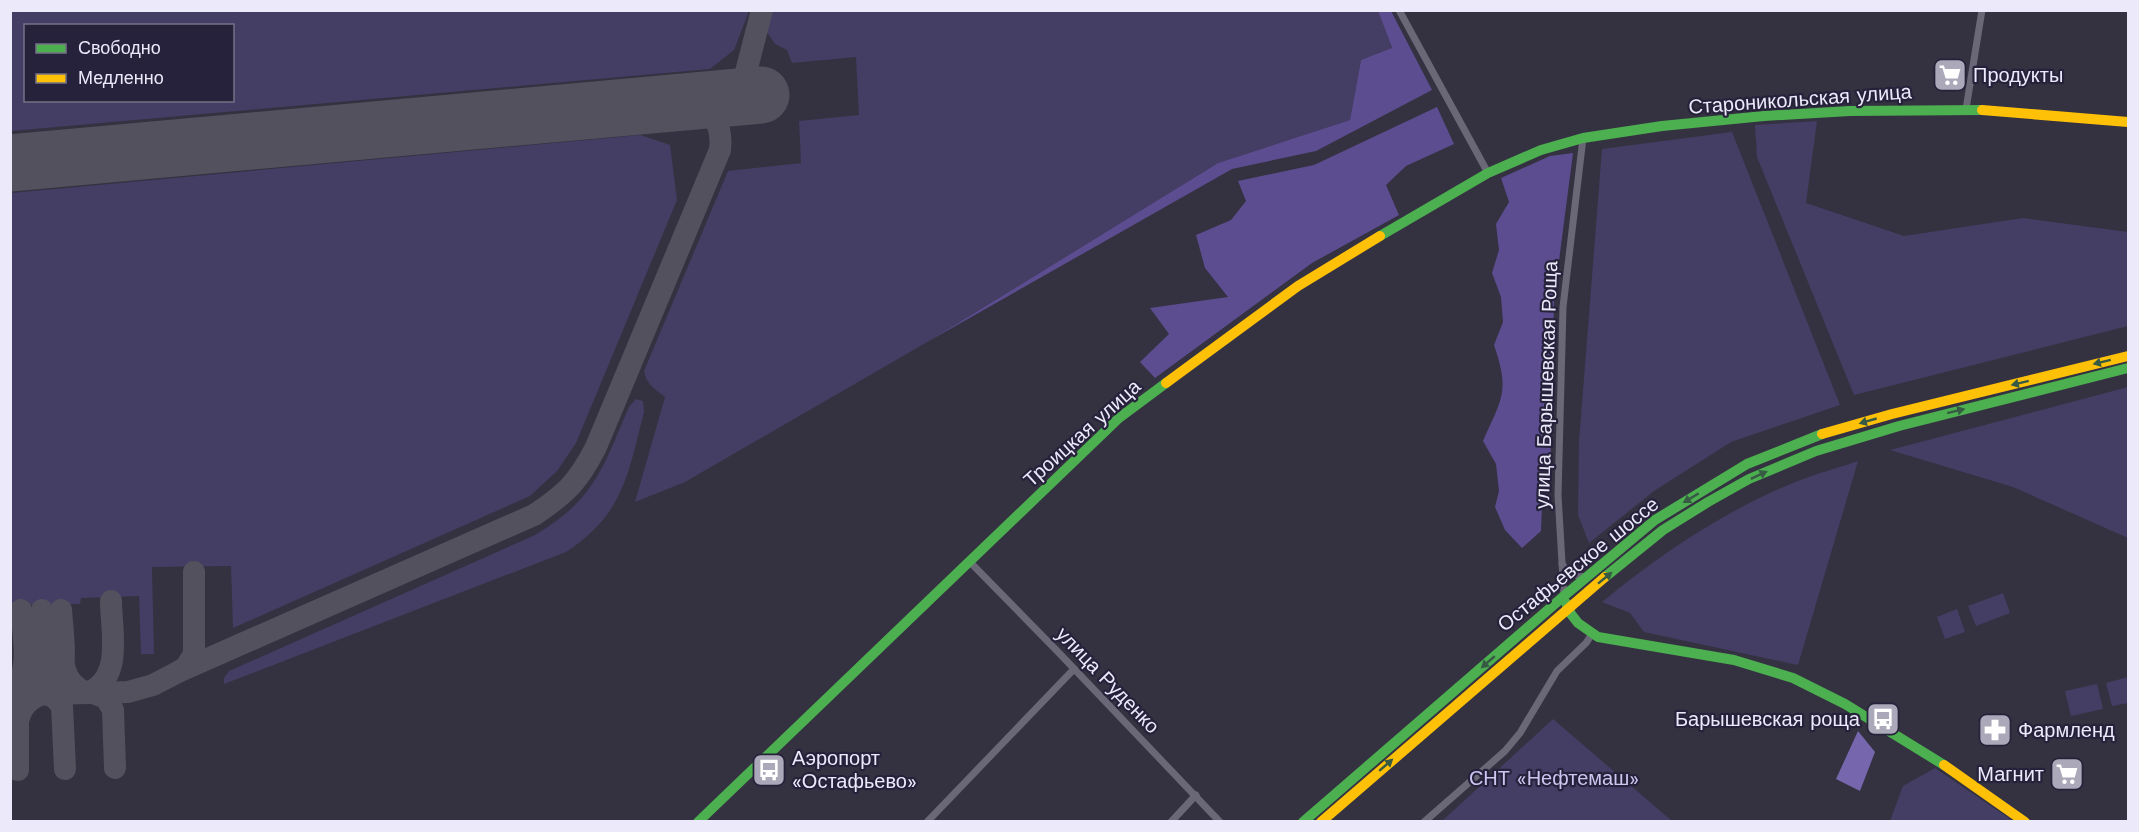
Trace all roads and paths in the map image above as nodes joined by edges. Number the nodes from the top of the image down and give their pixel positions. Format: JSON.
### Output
{"nodes":[{"id":1,"x":1399,"y":10,"type":"edge"},
{"id":2,"x":1982,"y":10,"type":"edge"},
{"id":3,"x":1965,"y":109,"type":"junction"},
{"id":4,"x":2128,"y":122,"type":"edge"},
{"id":5,"x":1583,"y":138,"type":"junction"},
{"id":6,"x":1488,"y":173,"type":"junction"},
{"id":7,"x":2128,"y":356,"type":"edge"},
{"id":8,"x":2128,"y":368,"type":"edge"},
{"id":9,"x":970,"y":562,"type":"junction"},
{"id":10,"x":1561,"y":562,"type":"junction"},
{"id":11,"x":1587,"y":577,"type":"junction"},
{"id":12,"x":1564,"y":596,"type":"junction"},
{"id":13,"x":1567,"y":608,"type":"junction"},
{"id":14,"x":1592,"y":634,"type":"junction"},
{"id":15,"x":1074,"y":669,"type":"junction"},
{"id":16,"x":1196,"y":795,"type":"junction"},
{"id":17,"x":698,"y":822,"type":"edge"},
{"id":18,"x":927,"y":822,"type":"edge"},
{"id":19,"x":1171,"y":822,"type":"edge"},
{"id":20,"x":1220,"y":822,"type":"edge"},
{"id":21,"x":1303,"y":822,"type":"edge"},
{"id":22,"x":1321,"y":822,"type":"edge"},
{"id":23,"x":1424,"y":822,"type":"edge"},
{"id":24,"x":2025,"y":822,"type":"edge"}],
"edges":[{"from":1,"to":6,"type":"street"},
{"from":2,"to":3,"type":"street"},
{"from":3,"to":4,"type":"street","name":"Староникольская улица"},
{"from":3,"to":5,"type":"street","name":"Староникольская улица"},
{"from":5,"to":6,"type":"street","name":"Троицкая улица"},
{"from":5,"to":10,"type":"street","name":"улица Барышевская Роща"},
{"from":6,"to":9,"type":"street","name":"Троицкая улица"},
{"from":7,"to":11,"type":"street","name":"Остафьевское шоссе","one_way":true},
{"from":13,"to":8,"type":"street","name":"Остафьевское шоссе","one_way":true},
{"from":9,"to":15,"type":"street","name":"улица Руденко"},
{"from":9,"to":17,"type":"street","name":"Троицкая улица"},
{"from":10,"to":11,"type":"street"},
{"from":10,"to":12,"type":"street","name":"улица Барышевская Роща"},
{"from":11,"to":12,"type":"street","name":"Остафьевское шоссе"},
{"from":12,"to":13,"type":"street","name":"улица Барышевская Роща"},
{"from":12,"to":21,"type":"street","name":"Остафьевское шоссе","one_way":true},
{"from":13,"to":14,"type":"street","name":"улица Барышевская Роща"},
{"from":22,"to":13,"type":"street","name":"Остафьевское шоссе","one_way":true},
{"from":14,"to":23,"type":"street"},
{"from":14,"to":24,"type":"street"},
{"from":15,"to":16,"type":"street","name":"улица Руденко"},
{"from":15,"to":18,"type":"street"},
{"from":16,"to":19,"type":"street"},
{"from":16,"to":20,"type":"street","name":"улица Руденко"}]}
